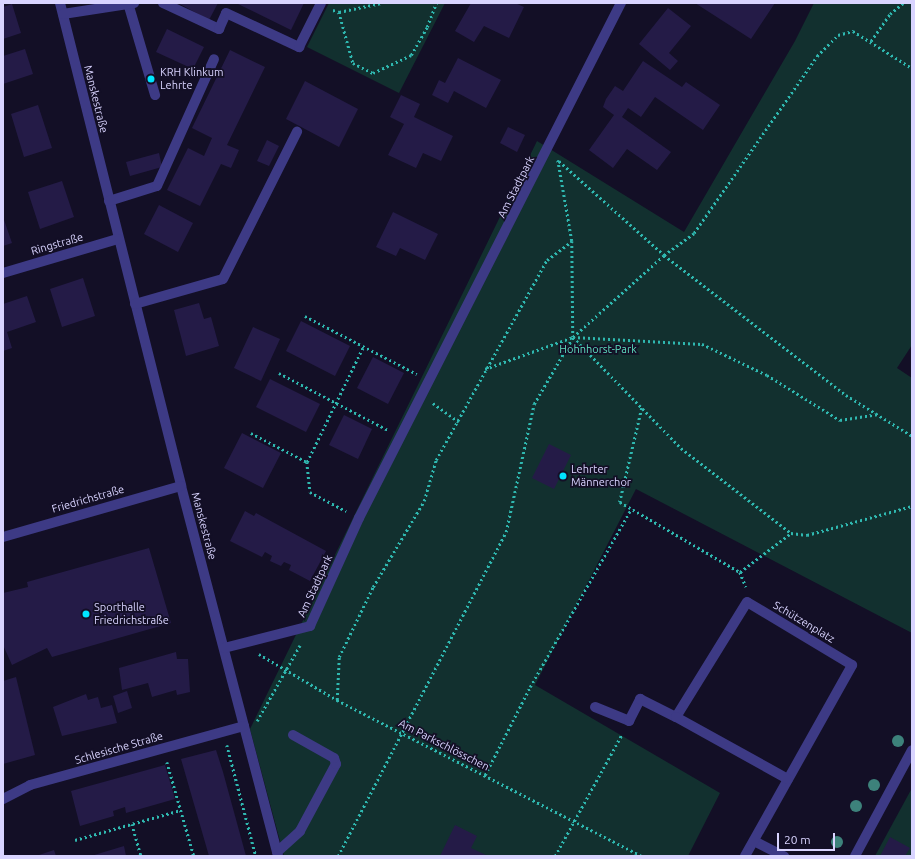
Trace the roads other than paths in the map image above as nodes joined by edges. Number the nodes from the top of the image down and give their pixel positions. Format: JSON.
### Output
{"nodes":[{"id":1,"x":60,"y":3,"type":"edge"},
{"id":2,"x":128,"y":3,"type":"edge"},
{"id":3,"x":134,"y":3,"type":"edge"},
{"id":4,"x":163,"y":3,"type":"edge"},
{"id":5,"x":621,"y":3,"type":"edge"},
{"id":6,"x":321,"y":4,"type":"edge"},
{"id":7,"x":63,"y":14,"type":"junction"},
{"id":8,"x":214,"y":59,"type":"dead end"},
{"id":9,"x":155,"y":95,"type":"dead end"},
{"id":10,"x":297,"y":132,"type":"dead end"},
{"id":11,"x":109,"y":201,"type":"junction"},
{"id":12,"x":118,"y":239,"type":"junction"},
{"id":13,"x":3,"y":273,"type":"edge"},
{"id":14,"x":135,"y":304,"type":"junction"},
{"id":15,"x":181,"y":486,"type":"junction"},
{"id":16,"x":3,"y":536,"type":"edge"},
{"id":17,"x":224,"y":648,"type":"junction"},
{"id":18,"x":595,"y":707,"type":"dead end"},
{"id":19,"x":676,"y":717,"type":"junction"},
{"id":20,"x":244,"y":726,"type":"junction"},
{"id":21,"x":293,"y":735,"type":"dead end"},
{"id":22,"x":912,"y":750,"type":"edge"},
{"id":23,"x":788,"y":779,"type":"junction"},
{"id":24,"x":3,"y":799,"type":"edge"},
{"id":25,"x":754,"y":840,"type":"junction"},
{"id":26,"x":278,"y":854,"type":"edge"},
{"id":27,"x":745,"y":856,"type":"edge"},
{"id":28,"x":784,"y":856,"type":"edge"},
{"id":29,"x":854,"y":856,"type":"edge"}],
"edges":[{"from":1,"to":7,"type":"street","name":"Manskestraße"},
{"from":2,"to":3,"type":"street"},
{"from":2,"to":7,"type":"street"},
{"from":2,"to":9,"type":"street"},
{"from":4,"to":6,"type":"street"},
{"from":5,"to":17,"type":"street","name":"Am Stadtpark"},
{"from":7,"to":11,"type":"street","name":"Manskestraße"},
{"from":8,"to":11,"type":"street"},
{"from":10,"to":14,"type":"street"},
{"from":11,"to":12,"type":"street","name":"Manskestraße"},
{"from":12,"to":13,"type":"street","name":"Ringstraße"},
{"from":12,"to":14,"type":"street","name":"Manskestraße"},
{"from":14,"to":15,"type":"street","name":"Manskestraße"},
{"from":15,"to":16,"type":"street","name":"Friedrichstraße"},
{"from":15,"to":17,"type":"street","name":"Manskestraße"},
{"from":17,"to":20,"type":"street","name":"Manskestraße"},
{"from":18,"to":19,"type":"street"},
{"from":19,"to":23,"type":"street"},
{"from":19,"to":23,"type":"street","name":"Schützenplatz"},
{"from":20,"to":24,"type":"street","name":"Schlesische Straße"},
{"from":20,"to":26,"type":"street","name":"Manskestraße"},
{"from":21,"to":26,"type":"street"},
{"from":22,"to":29,"type":"street"},
{"from":23,"to":25,"type":"street","name":"Schützenplatz"},
{"from":25,"to":27,"type":"street","name":"Schützenplatz"},
{"from":25,"to":28,"type":"street"}]}
